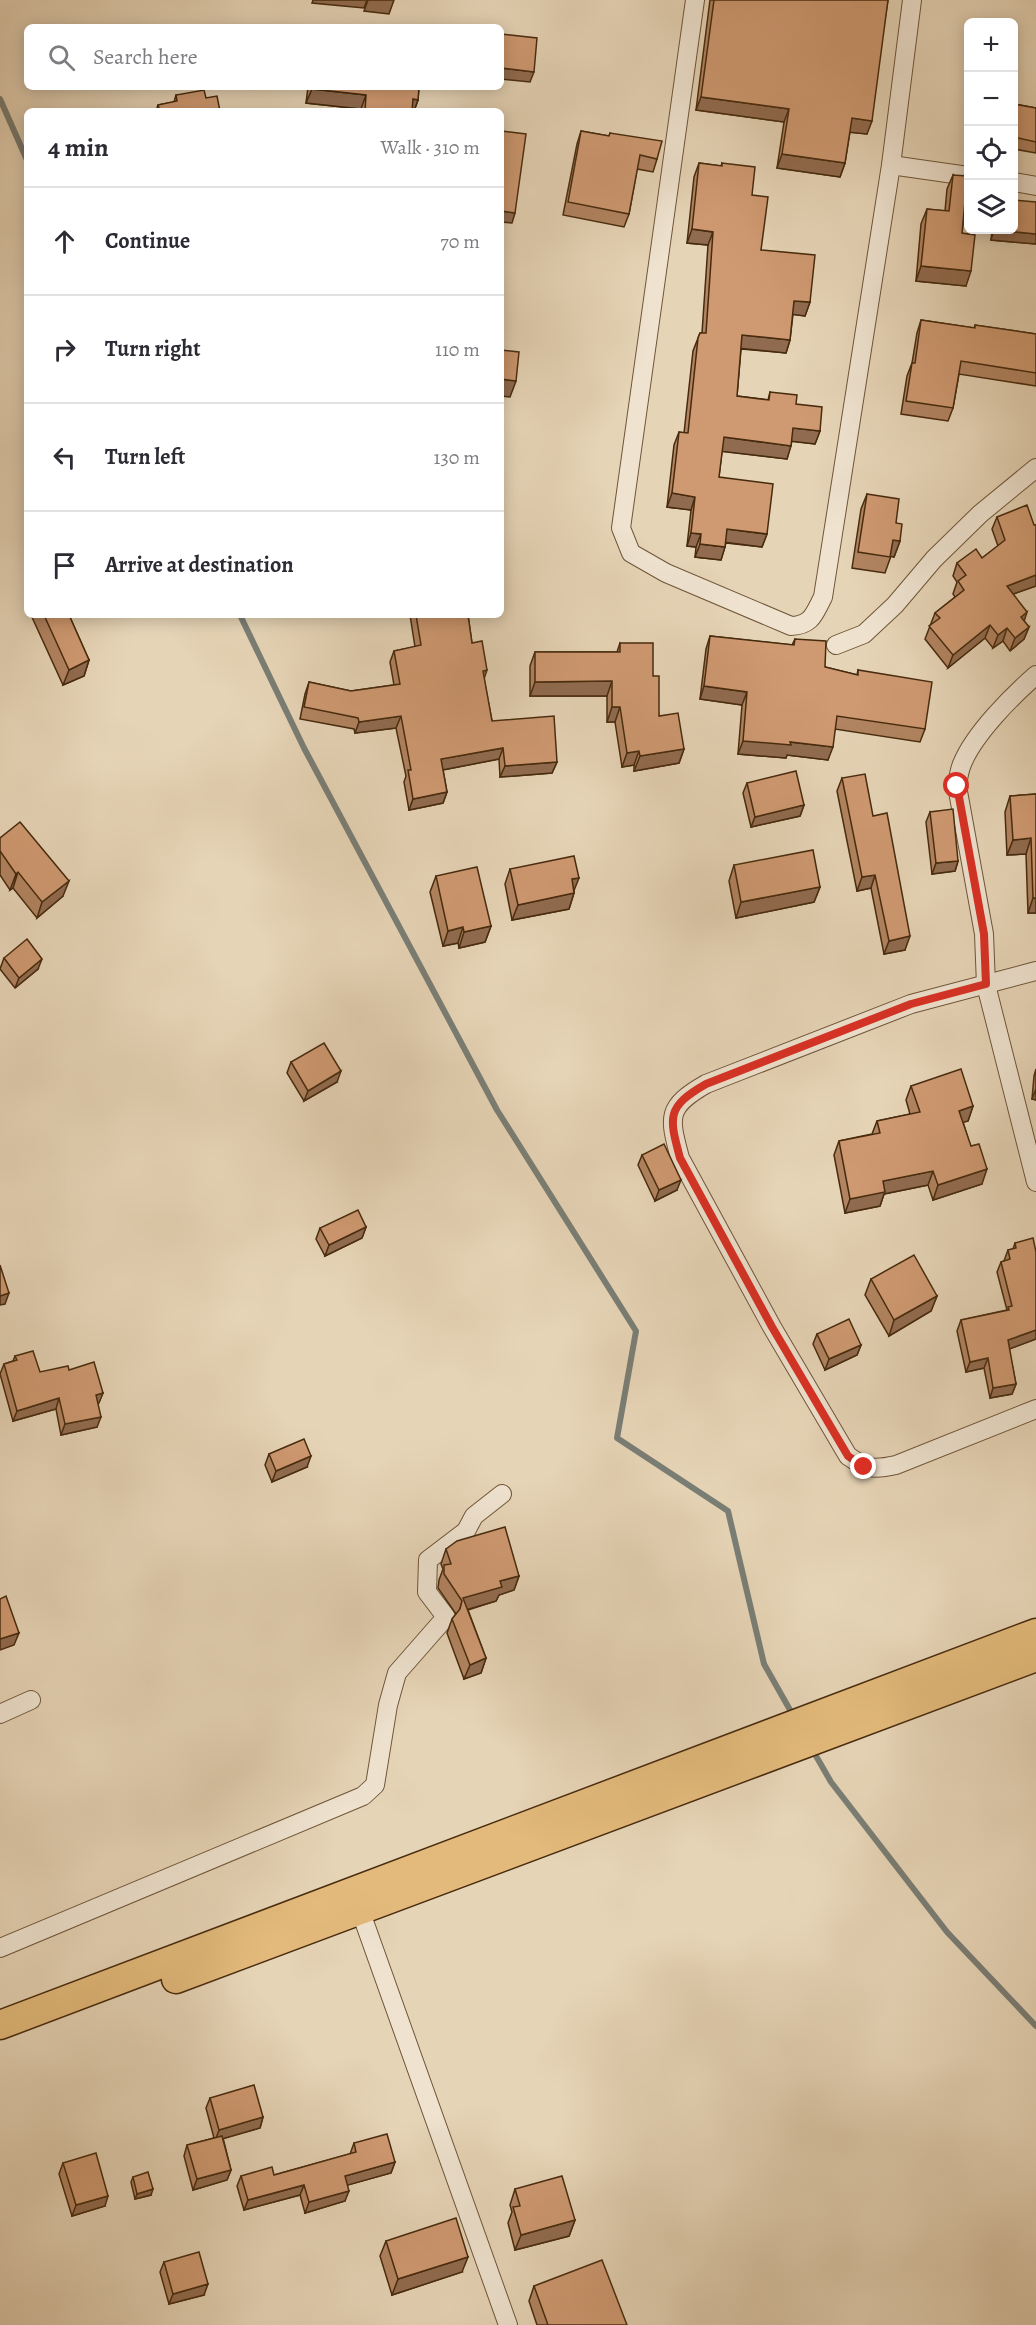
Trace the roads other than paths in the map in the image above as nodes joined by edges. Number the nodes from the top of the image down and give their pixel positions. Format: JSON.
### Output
{"nodes":[{"id":1,"x":695,"y":0,"type":"edge"},
{"id":2,"x":912,"y":0,"type":"edge"},
{"id":3,"x":891,"y":165,"type":"junction"},
{"id":4,"x":964,"y":175,"type":"edge"},
{"id":5,"x":1018,"y":183,"type":"edge"},
{"id":6,"x":1036,"y":186,"type":"edge"},
{"id":7,"x":1036,"y":468,"type":"edge"},
{"id":8,"x":836,"y":645,"type":"dead end"},
{"id":9,"x":1036,"y":675,"type":"edge"},
{"id":10,"x":1036,"y":971,"type":"edge"},
{"id":11,"x":986,"y":984,"type":"junction"},
{"id":12,"x":1036,"y":1182,"type":"edge"},
{"id":13,"x":1036,"y":1409,"type":"edge"},
{"id":14,"x":502,"y":1494,"type":"dead end"},
{"id":15,"x":1036,"y":1633,"type":"edge"},
{"id":16,"x":1036,"y":1657,"type":"edge"},
{"id":17,"x":31,"y":1700,"type":"dead end"},
{"id":18,"x":0,"y":1713,"type":"edge"},
{"id":19,"x":360,"y":1910,"type":"junction"},
{"id":20,"x":0,"y":1948,"type":"edge"},
{"id":21,"x":0,"y":2025,"type":"edge"},
{"id":22,"x":0,"y":2045,"type":"edge"},
{"id":23,"x":508,"y":2325,"type":"edge"}],
"edges":[{"from":1,"to":3,"type":"street"},
{"from":2,"to":3,"type":"street"},
{"from":3,"to":4,"type":"street"},
{"from":5,"to":6,"type":"street"},
{"from":7,"to":8,"type":"street"},
{"from":9,"to":11,"type":"street"},
{"from":10,"to":11,"type":"street"},
{"from":11,"to":12,"type":"street"},
{"from":11,"to":13,"type":"street"},
{"from":14,"to":20,"type":"street"},
{"from":15,"to":21,"type":"main road"},
{"from":16,"to":19,"type":"main road"},
{"from":17,"to":18,"type":"street"},
{"from":19,"to":22,"type":"main road"},
{"from":19,"to":23,"type":"street"}]}
